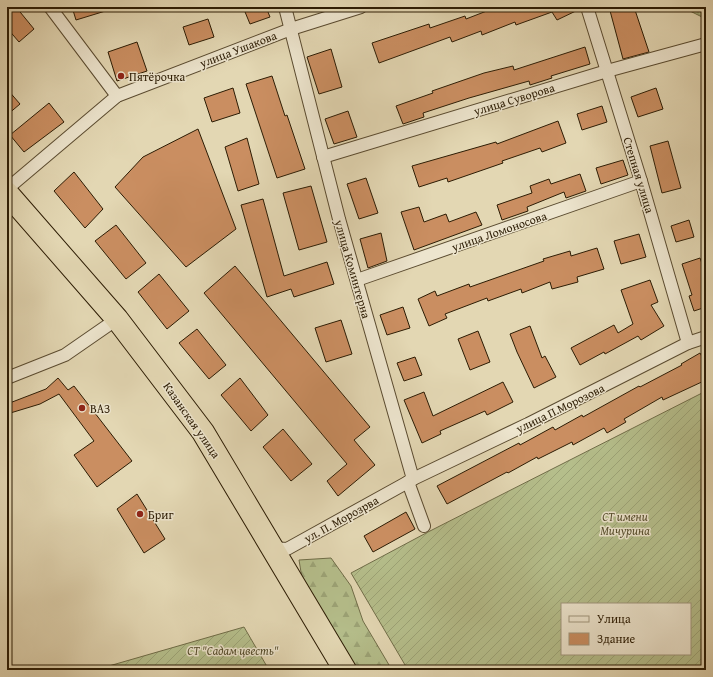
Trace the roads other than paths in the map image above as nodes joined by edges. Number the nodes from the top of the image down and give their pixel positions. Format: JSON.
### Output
{"nodes":[{"id":1,"x":50,"y":7,"type":"edge"},
{"id":2,"x":285,"y":7,"type":"edge"},
{"id":3,"x":361,"y":7,"type":"edge"},
{"id":4,"x":587,"y":7,"type":"edge"},
{"id":5,"x":291,"y":29,"type":"junction"},
{"id":6,"x":706,"y":44,"type":"edge"},
{"id":7,"x":607,"y":70,"type":"junction"},
{"id":8,"x":117,"y":96,"type":"junction"},
{"id":9,"x":323,"y":157,"type":"junction"},
{"id":10,"x":641,"y":181,"type":"junction"},
{"id":11,"x":7,"y":189,"type":"edge"},
{"id":12,"x":7,"y":192,"type":"edge"},
{"id":13,"x":357,"y":280,"type":"junction"},
{"id":14,"x":117,"y":320,"type":"junction"},
{"id":15,"x":706,"y":338,"type":"edge"},
{"id":16,"x":688,"y":344,"type":"junction"},
{"id":17,"x":7,"y":378,"type":"edge"},
{"id":18,"x":410,"y":480,"type":"junction"},
{"id":19,"x":424,"y":526,"type":"dead end"},
{"id":20,"x":272,"y":548,"type":"junction"},
{"id":21,"x":345,"y":670,"type":"edge"}],
"edges":[{"from":1,"to":8,"type":"street"},
{"from":2,"to":5,"type":"street","name":"улица Коминтерна"},
{"from":3,"to":5,"type":"street","name":"улица Ушакова"},
{"from":4,"to":7,"type":"street","name":"Степная улица"},
{"from":5,"to":8,"type":"street","name":"улица Ушакова"},
{"from":5,"to":9,"type":"street","name":"улица Коминтерна"},
{"from":6,"to":7,"type":"street","name":"улица Суворова"},
{"from":7,"to":9,"type":"street","name":"улица Суворова"},
{"from":7,"to":10,"type":"street","name":"Степная улица"},
{"from":8,"to":11,"type":"street","name":"улица Ушакова"},
{"from":9,"to":13,"type":"street","name":"улица Коминтерна"},
{"from":10,"to":13,"type":"street","name":"улица Ломоносова"},
{"from":10,"to":16,"type":"street","name":"Степная улица"},
{"from":12,"to":14,"type":"highway","name":"Казанская улица"},
{"from":13,"to":18,"type":"street","name":"улица Коминтерна"},
{"from":14,"to":17,"type":"street"},
{"from":14,"to":20,"type":"highway","name":"Казанская улица"},
{"from":15,"to":16,"type":"street","name":"улица П.Морозова"},
{"from":16,"to":18,"type":"street","name":"улица П.Морозова"},
{"from":18,"to":19,"type":"street","name":"улица Коминтерна"},
{"from":18,"to":20,"type":"street","name":"ул. П. Морозрва"},
{"from":20,"to":21,"type":"highway","name":"Казанская улица"}]}
